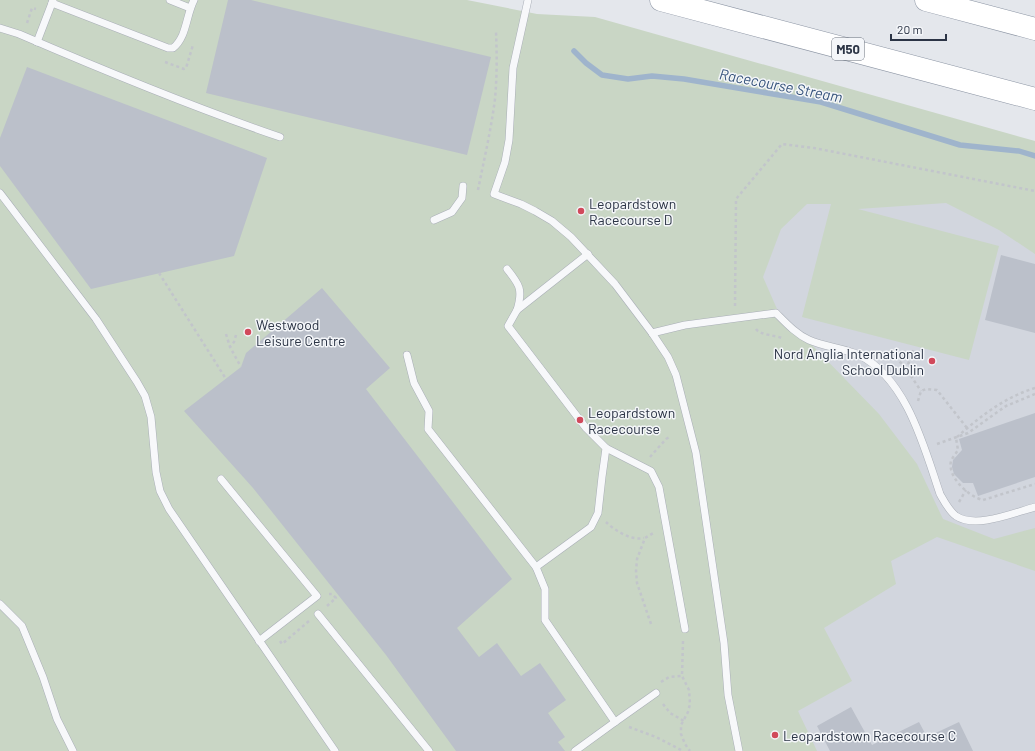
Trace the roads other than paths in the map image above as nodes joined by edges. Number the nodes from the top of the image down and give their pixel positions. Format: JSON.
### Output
{"nodes":[{"id":1,"x":170,"y":0,"type":"edge"},
{"id":2,"x":194,"y":0,"type":"edge"},
{"id":3,"x":528,"y":0,"type":"edge"},
{"id":4,"x":661,"y":0,"type":"edge"},
{"id":5,"x":926,"y":0,"type":"edge"},
{"id":6,"x":53,"y":1,"type":"edge"},
{"id":7,"x":190,"y":8,"type":"junction"},
{"id":8,"x":0,"y":28,"type":"edge"},
{"id":9,"x":1035,"y":29,"type":"edge"},
{"id":10,"x":38,"y":42,"type":"junction"},
{"id":11,"x":1035,"y":99,"type":"edge"},
{"id":12,"x":280,"y":137,"type":"dead end"},
{"id":13,"x":463,"y":186,"type":"dead end"},
{"id":14,"x":0,"y":193,"type":"edge"},
{"id":15,"x":434,"y":220,"type":"dead end"},
{"id":16,"x":588,"y":254,"type":"junction"},
{"id":17,"x":507,"y":269,"type":"dead end"},
{"id":18,"x":517,"y":310,"type":"junction"},
{"id":19,"x":652,"y":333,"type":"junction"},
{"id":20,"x":407,"y":355,"type":"dead end"},
{"id":21,"x":606,"y":448,"type":"junction"},
{"id":22,"x":221,"y":479,"type":"dead end"},
{"id":23,"x":1035,"y":507,"type":"edge"},
{"id":24,"x":536,"y":567,"type":"junction"},
{"id":25,"x":0,"y":604,"type":"edge"},
{"id":26,"x":318,"y":614,"type":"dead end"},
{"id":27,"x":685,"y":629,"type":"road end"},
{"id":28,"x":259,"y":641,"type":"junction"},
{"id":29,"x":656,"y":693,"type":"road end"},
{"id":30,"x":615,"y":722,"type":"junction"},
{"id":31,"x":73,"y":751,"type":"edge"},
{"id":32,"x":335,"y":751,"type":"edge"},
{"id":33,"x":429,"y":751,"type":"edge"},
{"id":34,"x":575,"y":751,"type":"edge"},
{"id":35,"x":739,"y":751,"type":"edge"}],
"edges":[{"from":1,"to":7,"type":"lane"},
{"from":2,"to":7,"type":"lane"},
{"from":3,"to":16,"type":"lane"},
{"from":4,"to":11,"type":"highway","number":"M50"},
{"from":5,"to":9,"type":"highway"},
{"from":6,"to":7,"type":"lane"},
{"from":6,"to":10,"type":"lane"},
{"from":8,"to":10,"type":"lane"},
{"from":10,"to":12,"type":"lane"},
{"from":13,"to":15,"type":"lane"},
{"from":14,"to":28,"type":"lane"},
{"from":16,"to":18,"type":"lane"},
{"from":16,"to":19,"type":"lane"},
{"from":17,"to":18,"type":"lane"},
{"from":18,"to":21,"type":"lane"},
{"from":19,"to":23,"type":"lane"},
{"from":19,"to":35,"type":"lane"},
{"from":20,"to":24,"type":"lane"},
{"from":21,"to":24,"type":"lane"},
{"from":21,"to":27,"type":"lane"},
{"from":22,"to":28,"type":"lane"},
{"from":24,"to":30,"type":"lane"},
{"from":25,"to":31,"type":"lane"},
{"from":26,"to":33,"type":"lane"},
{"from":28,"to":32,"type":"lane"},
{"from":29,"to":30,"type":"lane"},
{"from":30,"to":34,"type":"lane"}]}
